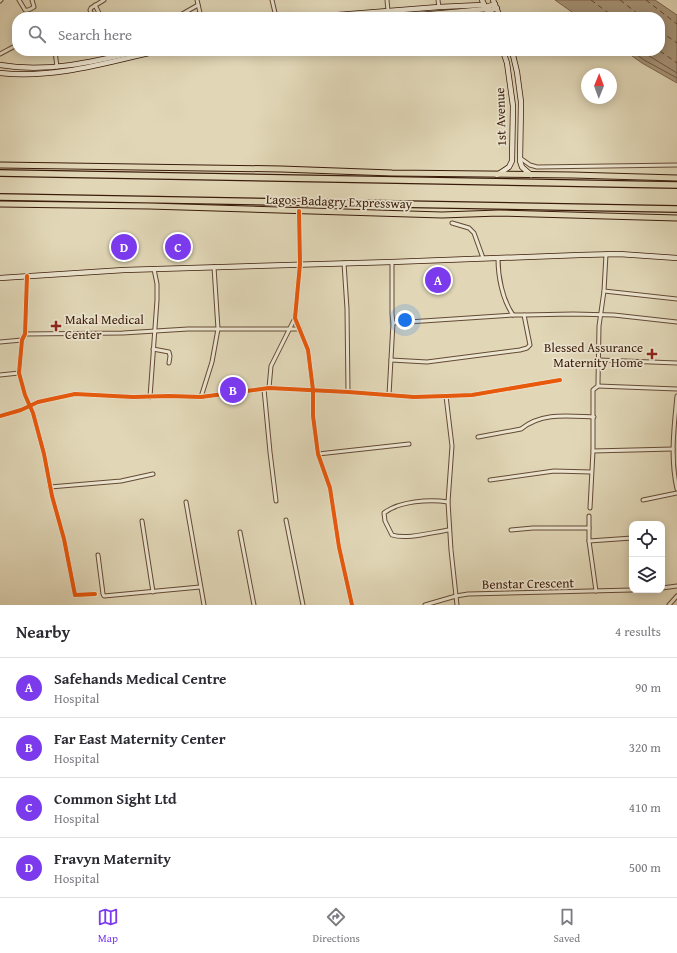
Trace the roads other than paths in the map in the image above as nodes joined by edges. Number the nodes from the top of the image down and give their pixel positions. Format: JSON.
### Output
{"nodes":[{"id":1,"x":19,"y":0,"type":"edge"},
{"id":2,"x":32,"y":0,"type":"edge"},
{"id":3,"x":104,"y":0,"type":"edge"},
{"id":4,"x":197,"y":0,"type":"edge"},
{"id":5,"x":272,"y":0,"type":"edge"},
{"id":6,"x":387,"y":0,"type":"edge"},
{"id":7,"x":438,"y":0,"type":"edge"},
{"id":8,"x":478,"y":0,"type":"edge"},
{"id":9,"x":482,"y":0,"type":"edge"},
{"id":10,"x":495,"y":4,"type":"edge"},
{"id":11,"x":95,"y":5,"type":"junction"},
{"id":12,"x":198,"y":5,"type":"junction"},
{"id":13,"x":474,"y":5,"type":"junction"},
{"id":14,"x":439,"y":7,"type":"junction"},
{"id":15,"x":487,"y":9,"type":"junction"},
{"id":16,"x":388,"y":11,"type":"junction"},
{"id":17,"x":91,"y":12,"type":"edge"},
{"id":18,"x":98,"y":12,"type":"edge"},
{"id":19,"x":186,"y":12,"type":"edge"},
{"id":20,"x":200,"y":12,"type":"edge"},
{"id":21,"x":275,"y":12,"type":"edge"},
{"id":22,"x":375,"y":12,"type":"edge"},
{"id":23,"x":453,"y":12,"type":"edge"},
{"id":24,"x":488,"y":12,"type":"edge"},
{"id":25,"x":12,"y":47,"type":"edge"},
{"id":26,"x":0,"y":54,"type":"edge"},
{"id":27,"x":56,"y":56,"type":"edge"},
{"id":28,"x":116,"y":56,"type":"edge"},
{"id":29,"x":136,"y":56,"type":"edge"},
{"id":30,"x":505,"y":56,"type":"edge"},
{"id":31,"x":513,"y":56,"type":"edge"},
{"id":32,"x":0,"y":65,"type":"edge"},
{"id":33,"x":58,"y":67,"type":"junction"},
{"id":34,"x":0,"y":73,"type":"edge"},
{"id":35,"x":520,"y":158,"type":"junction"},
{"id":36,"x":0,"y":165,"type":"edge"},
{"id":37,"x":677,"y":165,"type":"edge"},
{"id":38,"x":0,"y":173,"type":"edge"},
{"id":39,"x":497,"y":175,"type":"junction"},
{"id":40,"x":530,"y":175,"type":"junction"},
{"id":41,"x":677,"y":178,"type":"edge"},
{"id":42,"x":677,"y":185,"type":"edge"},
{"id":43,"x":0,"y":197,"type":"edge"},
{"id":44,"x":0,"y":204,"type":"edge"},
{"id":45,"x":677,"y":209,"type":"edge"},
{"id":46,"x":299,"y":211,"type":"junction"},
{"id":47,"x":677,"y":218,"type":"edge"},
{"id":48,"x":452,"y":223,"type":"dead end"},
{"id":49,"x":606,"y":254,"type":"junction"},
{"id":50,"x":483,"y":258,"type":"junction"},
{"id":51,"x":498,"y":258,"type":"junction"},
{"id":52,"x":677,"y":258,"type":"edge"},
{"id":53,"x":392,"y":262,"type":"junction"},
{"id":54,"x":344,"y":263,"type":"junction"},
{"id":55,"x":300,"y":264,"type":"junction"},
{"id":56,"x":214,"y":267,"type":"junction"},
{"id":57,"x":154,"y":269,"type":"junction"},
{"id":58,"x":27,"y":276,"type":"junction"},
{"id":59,"x":0,"y":278,"type":"edge"},
{"id":60,"x":604,"y":291,"type":"junction"},
{"id":61,"x":677,"y":298,"type":"edge"},
{"id":62,"x":513,"y":315,"type":"junction"},
{"id":63,"x":524,"y":315,"type":"junction"},
{"id":64,"x":600,"y":315,"type":"junction"},
{"id":65,"x":295,"y":318,"type":"junction"},
{"id":66,"x":677,"y":322,"type":"edge"},
{"id":67,"x":393,"y":323,"type":"junction"},
{"id":68,"x":218,"y":329,"type":"junction"},
{"id":69,"x":290,"y":329,"type":"junction"},
{"id":70,"x":300,"y":329,"type":"junction"},
{"id":71,"x":154,"y":331,"type":"junction"},
{"id":72,"x":25,"y":334,"type":"junction"},
{"id":73,"x":22,"y":340,"type":"junction"},
{"id":74,"x":0,"y":342,"type":"edge"},
{"id":75,"x":153,"y":349,"type":"junction"},
{"id":76,"x":391,"y":360,"type":"junction"},
{"id":77,"x":599,"y":362,"type":"junction"},
{"id":78,"x":169,"y":363,"type":"dead end"},
{"id":79,"x":677,"y":363,"type":"edge"},
{"id":80,"x":560,"y":366,"type":"dead end"},
{"id":81,"x":19,"y":373,"type":"junction"},
{"id":82,"x":0,"y":375,"type":"edge"},
{"id":83,"x":560,"y":380,"type":"dead end"},
{"id":84,"x":598,"y":386,"type":"junction"},
{"id":85,"x":268,"y":388,"type":"junction"},
{"id":86,"x":264,"y":389,"type":"junction"},
{"id":87,"x":677,"y":389,"type":"edge"},
{"id":88,"x":313,"y":390,"type":"junction"},
{"id":89,"x":348,"y":392,"type":"junction"},
{"id":90,"x":389,"y":395,"type":"junction"},
{"id":91,"x":446,"y":396,"type":"junction"},
{"id":92,"x":677,"y":396,"type":"edge"},
{"id":93,"x":150,"y":397,"type":"junction"},
{"id":94,"x":201,"y":397,"type":"junction"},
{"id":95,"x":31,"y":406,"type":"junction"},
{"id":96,"x":0,"y":416,"type":"edge"},
{"id":97,"x":594,"y":417,"type":"junction"},
{"id":98,"x":675,"y":430,"type":"edge"},
{"id":99,"x":478,"y":437,"type":"dead end"},
{"id":100,"x":409,"y":444,"type":"dead end"},
{"id":101,"x":673,"y":449,"type":"junction"},
{"id":102,"x":593,"y":451,"type":"junction"},
{"id":103,"x":318,"y":454,"type":"junction"},
{"id":104,"x":591,"y":472,"type":"junction"},
{"id":105,"x":153,"y":474,"type":"dead end"},
{"id":106,"x":490,"y":480,"type":"dead end"},
{"id":107,"x":50,"y":487,"type":"junction"},
{"id":108,"x":677,"y":489,"type":"edge"},
{"id":109,"x":677,"y":493,"type":"edge"},
{"id":110,"x":643,"y":500,"type":"dead end"},
{"id":111,"x":276,"y":501,"type":"dead end"},
{"id":112,"x":186,"y":502,"type":"dead end"},
{"id":113,"x":448,"y":502,"type":"junction"},
{"id":114,"x":590,"y":508,"type":"dead end"},
{"id":115,"x":589,"y":516,"type":"dead end"},
{"id":116,"x":286,"y":520,"type":"dead end"},
{"id":117,"x":142,"y":521,"type":"dead end"},
{"id":118,"x":589,"y":528,"type":"junction"},
{"id":119,"x":450,"y":530,"type":"junction"},
{"id":120,"x":511,"y":530,"type":"dead end"},
{"id":121,"x":240,"y":532,"type":"dead end"},
{"id":122,"x":629,"y":538,"type":"edge"},
{"id":123,"x":589,"y":541,"type":"junction"},
{"id":124,"x":98,"y":555,"type":"dead end"},
{"id":125,"x":677,"y":586,"type":"edge"},
{"id":126,"x":200,"y":587,"type":"junction"},
{"id":127,"x":665,"y":588,"type":"edge"},
{"id":128,"x":629,"y":590,"type":"edge"},
{"id":129,"x":596,"y":591,"type":"junction"},
{"id":130,"x":153,"y":592,"type":"junction"},
{"id":131,"x":95,"y":594,"type":"dead end"},
{"id":132,"x":456,"y":596,"type":"junction"},
{"id":133,"x":677,"y":596,"type":"edge"},
{"id":134,"x":204,"y":605,"type":"edge"},
{"id":135,"x":254,"y":605,"type":"edge"},
{"id":136,"x":303,"y":605,"type":"edge"},
{"id":137,"x":352,"y":605,"type":"edge"},
{"id":138,"x":425,"y":605,"type":"edge"},
{"id":139,"x":457,"y":605,"type":"edge"},
{"id":140,"x":669,"y":605,"type":"edge"}],
"edges":[{"from":1,"to":2,"type":"street"},
{"from":3,"to":11,"type":"street"},
{"from":4,"to":12,"type":"street"},
{"from":5,"to":21,"type":"street"},
{"from":6,"to":16,"type":"street"},
{"from":7,"to":14,"type":"street"},
{"from":8,"to":13,"type":"main road"},
{"from":9,"to":15,"type":"main road"},
{"from":10,"to":15,"type":"main road"},
{"from":11,"to":17,"type":"street"},
{"from":11,"to":18,"type":"street"},
{"from":12,"to":19,"type":"street"},
{"from":12,"to":20,"type":"street"},
{"from":13,"to":14,"type":"main road"},
{"from":13,"to":15,"type":"main road"},
{"from":14,"to":16,"type":"main road"},
{"from":15,"to":23,"type":"main road"},
{"from":15,"to":24,"type":"main road"},
{"from":16,"to":22,"type":"main road"},
{"from":25,"to":26,"type":"street"},
{"from":27,"to":33,"type":"street"},
{"from":28,"to":33,"type":"main road"},
{"from":29,"to":34,"type":"main road"},
{"from":30,"to":39,"type":"main road","name":"1st Avenue"},
{"from":31,"to":35,"type":"main road","name":"1st Avenue"},
{"from":32,"to":33,"type":"main road"},
{"from":35,"to":37,"type":"street"},
{"from":35,"to":40,"type":"main road","name":"1st Avenue"},
{"from":36,"to":39,"type":"main road"},
{"from":38,"to":42,"type":"highway","name":"Lagos-Badagry Expressway"},
{"from":39,"to":40,"type":"main road"},
{"from":40,"to":41,"type":"main road"},
{"from":43,"to":45,"type":"highway","name":"Lagos-Badagry Expressway"},
{"from":44,"to":46,"type":"main road","name":"Lagos-Badagry Expressway"},
{"from":46,"to":47,"type":"main road","name":"Lagos-Badagry Expressway"},
{"from":46,"to":55,"type":"street"},
{"from":48,"to":50,"type":"street"},
{"from":49,"to":51,"type":"main road"},
{"from":49,"to":52,"type":"main road"},
{"from":49,"to":60,"type":"street"},
{"from":50,"to":51,"type":"main road"},
{"from":50,"to":53,"type":"main road"},
{"from":51,"to":62,"type":"street"},
{"from":53,"to":54,"type":"main road"},
{"from":53,"to":67,"type":"street"},
{"from":54,"to":55,"type":"main road"},
{"from":54,"to":89,"type":"street"},
{"from":55,"to":56,"type":"main road"},
{"from":55,"to":65,"type":"street"},
{"from":56,"to":57,"type":"main road"},
{"from":56,"to":68,"type":"street"},
{"from":57,"to":58,"type":"main road"},
{"from":57,"to":71,"type":"street"},
{"from":58,"to":59,"type":"main road"},
{"from":58,"to":72,"type":"street"},
{"from":60,"to":61,"type":"street"},
{"from":60,"to":64,"type":"street"},
{"from":62,"to":63,"type":"street"},
{"from":62,"to":67,"type":"street"},
{"from":63,"to":64,"type":"street"},
{"from":63,"to":76,"type":"street"},
{"from":64,"to":66,"type":"street"},
{"from":64,"to":77,"type":"street"},
{"from":65,"to":69,"type":"street"},
{"from":65,"to":70,"type":"street"},
{"from":67,"to":76,"type":"street"},
{"from":68,"to":69,"type":"street"},
{"from":68,"to":71,"type":"street"},
{"from":68,"to":94,"type":"street"},
{"from":69,"to":70,"type":"street"},
{"from":69,"to":85,"type":"street"},
{"from":70,"to":88,"type":"street"},
{"from":71,"to":72,"type":"street"},
{"from":71,"to":75,"type":"street"},
{"from":72,"to":73,"type":"street"},
{"from":73,"to":74,"type":"street"},
{"from":73,"to":81,"type":"street"},
{"from":75,"to":78,"type":"street"},
{"from":75,"to":93,"type":"street"},
{"from":76,"to":90,"type":"street"},
{"from":77,"to":79,"type":"street"},
{"from":77,"to":80,"type":"street"},
{"from":77,"to":84,"type":"street"},
{"from":81,"to":82,"type":"street"},
{"from":81,"to":95,"type":"street"},
{"from":83,"to":91,"type":"street"},
{"from":84,"to":87,"type":"street"},
{"from":84,"to":97,"type":"street"},
{"from":85,"to":86,"type":"street"},
{"from":85,"to":88,"type":"street"},
{"from":86,"to":94,"type":"street"},
{"from":86,"to":111,"type":"street"},
{"from":88,"to":89,"type":"street"},
{"from":88,"to":103,"type":"street"},
{"from":89,"to":90,"type":"street"},
{"from":90,"to":91,"type":"street"},
{"from":91,"to":113,"type":"street"},
{"from":92,"to":98,"type":"street"},
{"from":93,"to":94,"type":"street"},
{"from":93,"to":95,"type":"street"},
{"from":95,"to":96,"type":"street"},
{"from":95,"to":107,"type":"street"},
{"from":97,"to":99,"type":"street"},
{"from":97,"to":102,"type":"street"},
{"from":98,"to":101,"type":"street"},
{"from":100,"to":103,"type":"street"},
{"from":101,"to":102,"type":"street"},
{"from":101,"to":108,"type":"street"},
{"from":102,"to":104,"type":"street"},
{"from":103,"to":137,"type":"street"},
{"from":104,"to":106,"type":"street"},
{"from":104,"to":114,"type":"street"},
{"from":105,"to":107,"type":"street"},
{"from":107,"to":131,"type":"street"},
{"from":109,"to":110,"type":"street"},
{"from":112,"to":126,"type":"street"},
{"from":113,"to":119,"type":"street"},
{"from":113,"to":119,"type":"street"},
{"from":115,"to":118,"type":"street"},
{"from":116,"to":136,"type":"street"},
{"from":117,"to":130,"type":"street"},
{"from":118,"to":120,"type":"street"},
{"from":118,"to":123,"type":"street"},
{"from":119,"to":132,"type":"street"},
{"from":121,"to":135,"type":"street"},
{"from":122,"to":123,"type":"street"},
{"from":123,"to":129,"type":"street"},
{"from":124,"to":130,"type":"street"},
{"from":125,"to":127,"type":"street"},
{"from":126,"to":130,"type":"street"},
{"from":126,"to":134,"type":"street"},
{"from":128,"to":129,"type":"street","name":"Benstar Crescent"},
{"from":129,"to":132,"type":"street","name":"Benstar Crescent"},
{"from":132,"to":138,"type":"street","name":"Benstar Crescent"},
{"from":132,"to":139,"type":"street"},
{"from":133,"to":140,"type":"street"}]}
